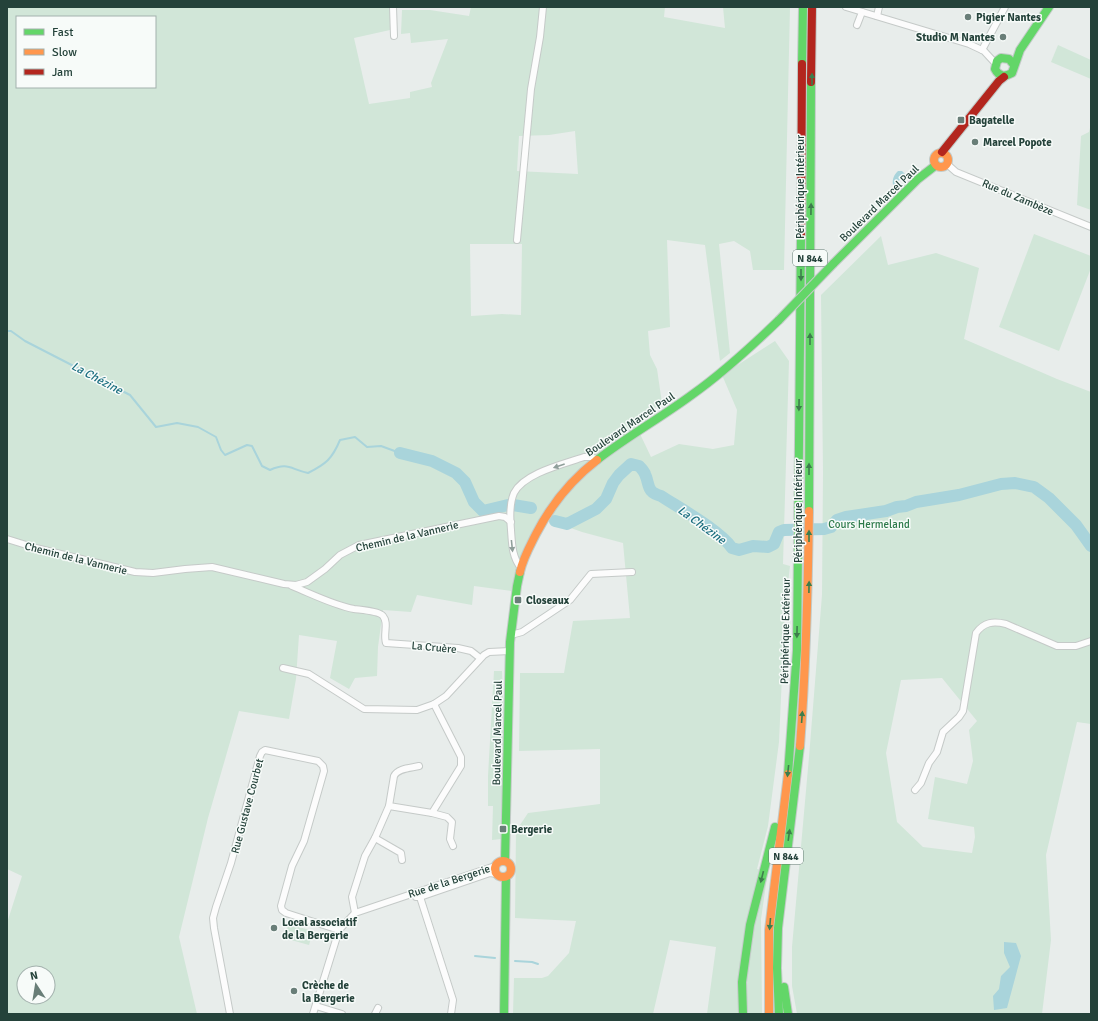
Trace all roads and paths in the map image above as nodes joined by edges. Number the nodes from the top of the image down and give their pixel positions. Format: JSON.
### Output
{"nodes":[{"id":1,"x":393,"y":7,"type":"edge"},
{"id":2,"x":543,"y":7,"type":"edge"},
{"id":3,"x":803,"y":7,"type":"edge"},
{"id":4,"x":812,"y":7,"type":"edge"},
{"id":5,"x":846,"y":7,"type":"edge"},
{"id":6,"x":879,"y":7,"type":"edge"},
{"id":7,"x":1005,"y":7,"type":"edge"},
{"id":8,"x":1049,"y":7,"type":"edge"},
{"id":9,"x":862,"y":12,"type":"junction"},
{"id":10,"x":876,"y":16,"type":"junction"},
{"id":11,"x":857,"y":25,"type":"dead end"},
{"id":12,"x":394,"y":36,"type":"dead end"},
{"id":13,"x":982,"y":50,"type":"junction"},
{"id":14,"x":1012,"y":62,"type":"junction"},
{"id":15,"x":996,"y":64,"type":"junction"},
{"id":16,"x":1004,"y":77,"type":"junction"},
{"id":17,"x":942,"y":152,"type":"junction"},
{"id":18,"x":947,"y":164,"type":"junction"},
{"id":19,"x":936,"y":165,"type":"junction"},
{"id":20,"x":1091,"y":228,"type":"edge"},
{"id":21,"x":517,"y":240,"type":"dead end"},
{"id":22,"x":596,"y":460,"type":"junction"},
{"id":23,"x":511,"y":522,"type":"junction"},
{"id":24,"x":7,"y":539,"type":"edge"},
{"id":25,"x":521,"y":568,"type":"junction"},
{"id":26,"x":632,"y":572,"type":"dead end"},
{"id":27,"x":290,"y":584,"type":"junction"},
{"id":28,"x":511,"y":634,"type":"junction"},
{"id":29,"x":1091,"y":641,"type":"edge"},
{"id":30,"x":510,"y":651,"type":"junction"},
{"id":31,"x":480,"y":658,"type":"junction"},
{"id":32,"x":283,"y":668,"type":"dead end"},
{"id":33,"x":434,"y":704,"type":"junction"},
{"id":34,"x":420,"y":766,"type":"dead end"},
{"id":35,"x":915,"y":790,"type":"dead end"},
{"id":36,"x":389,"y":806,"type":"junction"},
{"id":37,"x":432,"y":814,"type":"junction"},
{"id":38,"x":783,"y":815,"type":"junction"},
{"id":39,"x":375,"y":838,"type":"junction"},
{"id":40,"x":453,"y":846,"type":"dead end"},
{"id":41,"x":402,"y":860,"type":"dead end"},
{"id":42,"x":505,"y":861,"type":"junction"},
{"id":43,"x":496,"y":870,"type":"junction"},
{"id":44,"x":506,"y":877,"type":"junction"},
{"id":45,"x":402,"y":896,"type":"junction"},
{"id":46,"x":420,"y":897,"type":"junction"},
{"id":47,"x":355,"y":913,"type":"junction"},
{"id":48,"x":339,"y":930,"type":"junction"},
{"id":49,"x":777,"y":957,"type":"junction"},
{"id":50,"x":316,"y":1006,"type":"junction"},
{"id":51,"x":230,"y":1014,"type":"edge"},
{"id":52,"x":313,"y":1014,"type":"edge"},
{"id":53,"x":342,"y":1014,"type":"edge"},
{"id":54,"x":451,"y":1014,"type":"edge"},
{"id":55,"x":504,"y":1014,"type":"edge"},
{"id":56,"x":743,"y":1014,"type":"edge"},
{"id":57,"x":770,"y":1014,"type":"edge"},
{"id":58,"x":779,"y":1014,"type":"edge"},
{"id":59,"x":788,"y":1014,"type":"edge"}],
"edges":[{"from":1,"to":12,"type":"street"},
{"from":2,"to":21,"type":"street"},
{"from":3,"to":38,"type":"main road","name":"Périphérique Extérieur","number":"N 844","one_way":true},
{"from":49,"to":4,"type":"main road","name":"Périphérique Intérieur","number":"N 844","one_way":true},
{"from":5,"to":9,"type":"street"},
{"from":6,"to":10,"type":"street"},
{"from":7,"to":13,"type":"street"},
{"from":8,"to":14,"type":"main road"},
{"from":9,"to":10,"type":"street"},
{"from":9,"to":11,"type":"street"},
{"from":10,"to":13,"type":"street"},
{"from":13,"to":15,"type":"street"},
{"from":14,"to":15,"type":"main road"},
{"from":14,"to":16,"type":"main road"},
{"from":15,"to":16,"type":"main road"},
{"from":16,"to":17,"type":"main road"},
{"from":17,"to":18,"type":"main road"},
{"from":17,"to":19,"type":"main road"},
{"from":18,"to":19,"type":"main road"},
{"from":18,"to":20,"type":"street","name":"Rue du Zambèze"},
{"from":19,"to":22,"type":"main road","name":"Boulevard Marcel Paul","bridge":true},
{"from":22,"to":23,"type":"street","one_way":true},
{"from":22,"to":25,"type":"main road","name":"Boulevard Marcel Paul"},
{"from":23,"to":25,"type":"street","one_way":true},
{"from":23,"to":27,"type":"street","name":"Chemin de la Vannerie"},
{"from":24,"to":27,"type":"street","name":"Chemin de la Vannerie"},
{"from":25,"to":28,"type":"main road","name":"Boulevard Marcel Paul"},
{"from":26,"to":28,"type":"street"},
{"from":27,"to":31,"type":"street","name":"La Cruère"},
{"from":28,"to":30,"type":"main road","name":"Boulevard Marcel Paul"},
{"from":29,"to":35,"type":"street"},
{"from":30,"to":31,"type":"street"},
{"from":30,"to":42,"type":"main road","name":"Boulevard Marcel Paul"},
{"from":31,"to":33,"type":"street"},
{"from":32,"to":33,"type":"street"},
{"from":33,"to":37,"type":"street"},
{"from":34,"to":36,"type":"street"},
{"from":36,"to":37,"type":"street"},
{"from":36,"to":39,"type":"street"},
{"from":37,"to":40,"type":"street"},
{"from":38,"to":56,"type":"main road","one_way":true},
{"from":38,"to":57,"type":"main road","name":"Périphérique Extérieur","number":"N 844","one_way":true},
{"from":39,"to":41,"type":"street"},
{"from":39,"to":47,"type":"street"},
{"from":42,"to":43,"type":"main road"},
{"from":42,"to":44,"type":"main road"},
{"from":43,"to":44,"type":"main road"},
{"from":43,"to":45,"type":"street","name":"Rue de la Bergerie"},
{"from":43,"to":46,"type":"street","name":"Rue de la Bergerie"},
{"from":44,"to":55,"type":"main road"},
{"from":45,"to":46,"type":"street","name":"Rue de la Bergerie"},
{"from":45,"to":47,"type":"street","name":"Rue de la Bergerie"},
{"from":46,"to":54,"type":"street"},
{"from":47,"to":48,"type":"street","name":"Rue de la Bergerie"},
{"from":48,"to":50,"type":"street","name":"Rue de la Bergerie"},
{"from":48,"to":51,"type":"street","name":"Rue Gustave Courbet"},
{"from":49,"to":58,"type":"main road","name":"Périphérique Intérieur","number":"N 844"},
{"from":49,"to":59,"type":"main road"},
{"from":50,"to":52,"type":"street","name":"Rue de la Bergerie"},
{"from":50,"to":53,"type":"street"}]}
